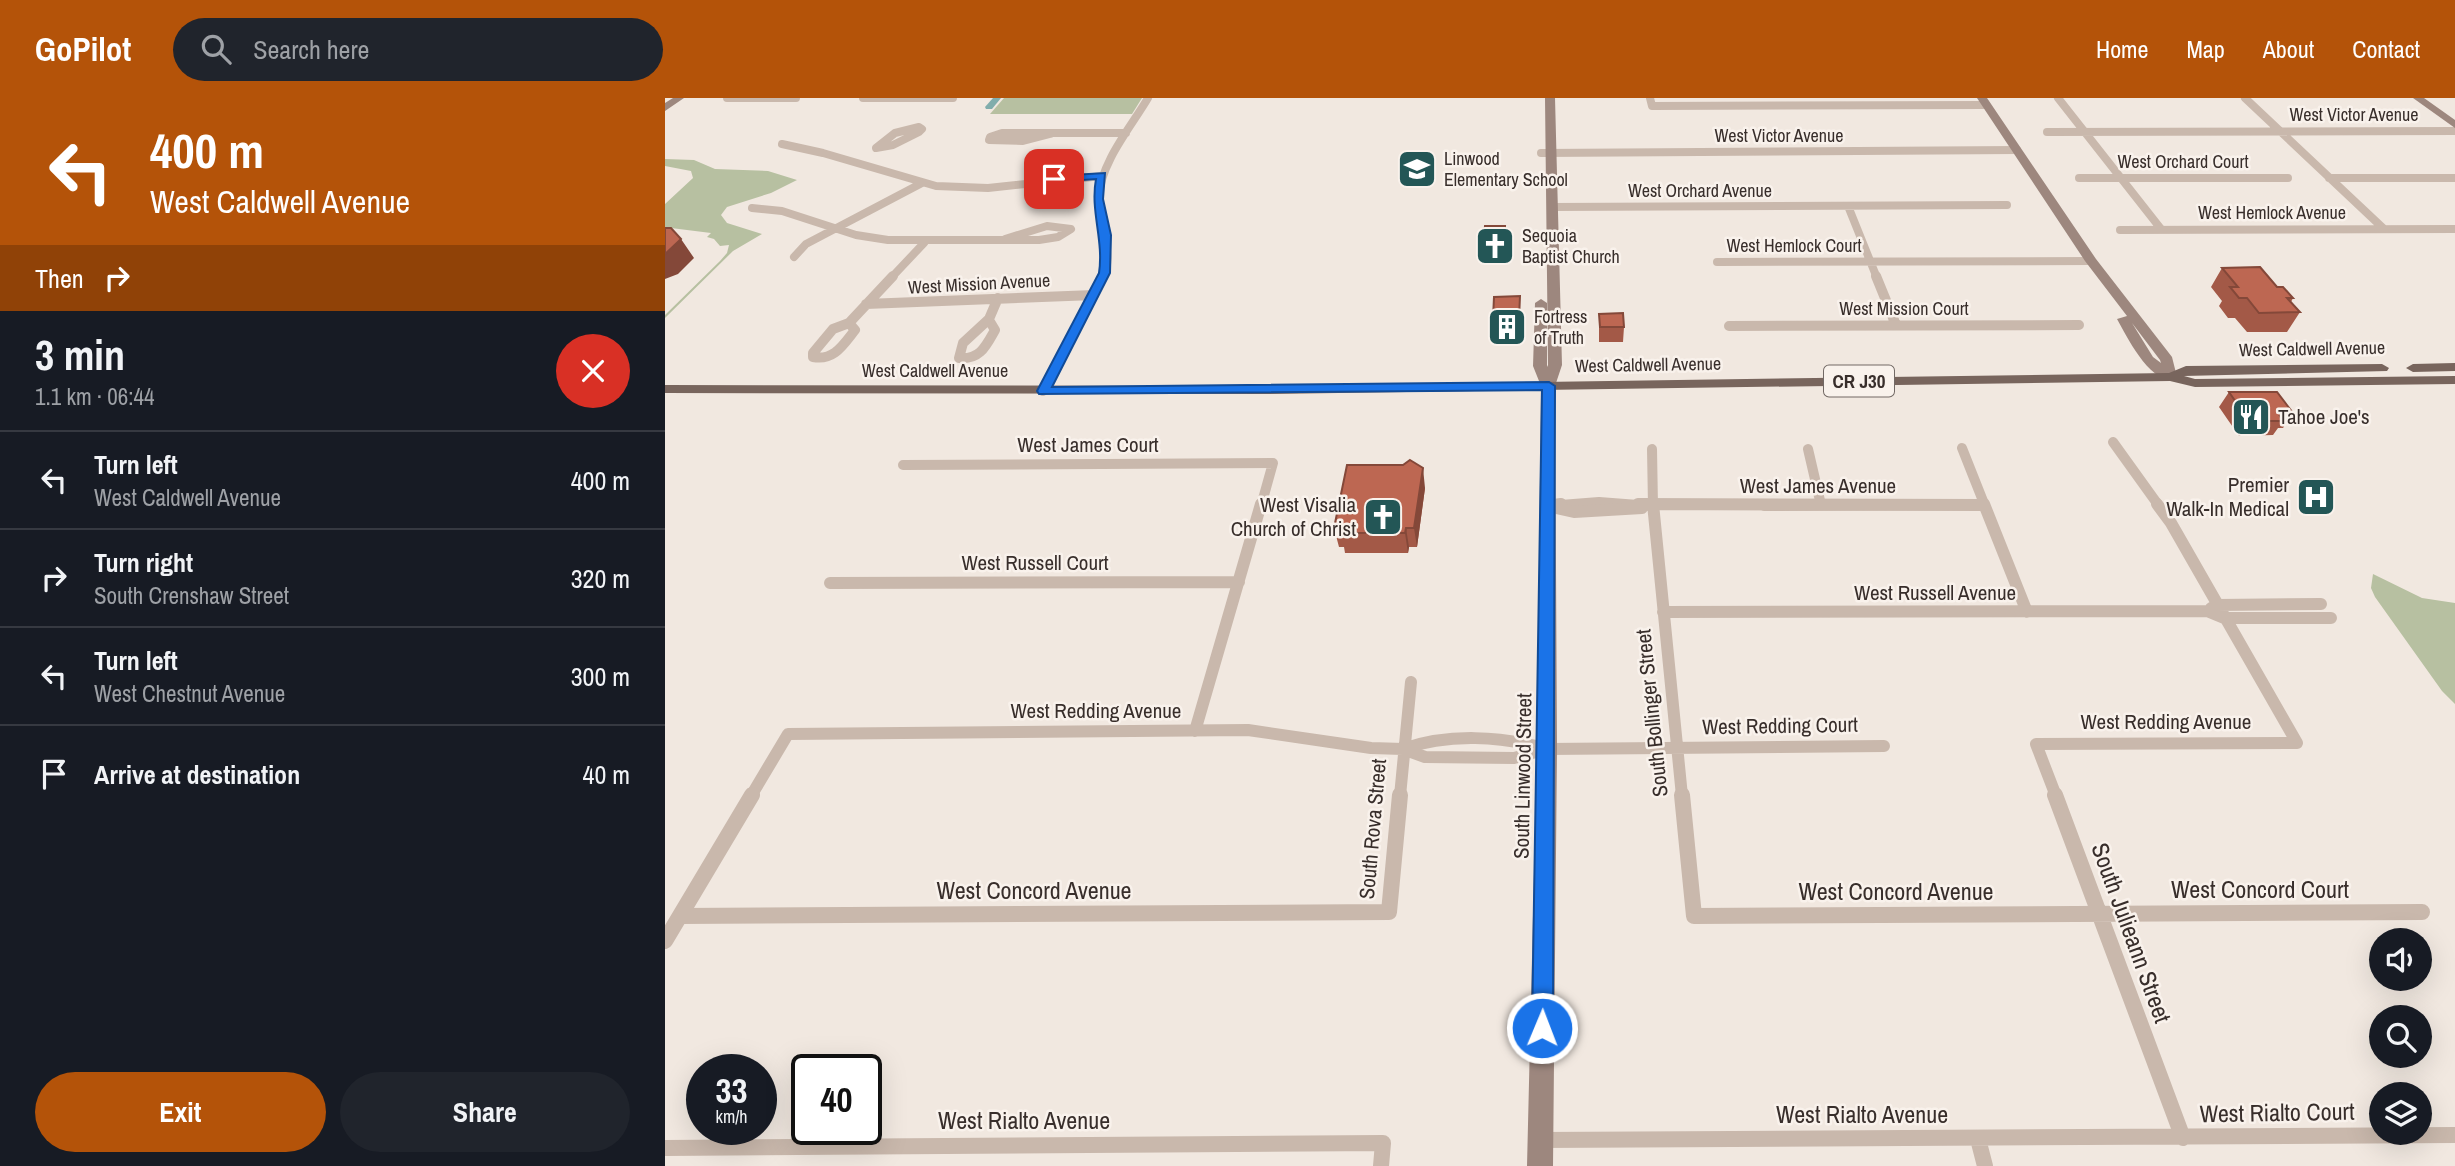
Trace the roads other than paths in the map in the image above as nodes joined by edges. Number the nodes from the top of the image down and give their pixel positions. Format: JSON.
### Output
{"nodes":[{"id":1,"x":679,"y":98,"type":"edge"},
{"id":2,"x":727,"y":98,"type":"edge"},
{"id":3,"x":796,"y":98,"type":"edge"},
{"id":4,"x":863,"y":98,"type":"edge"},
{"id":5,"x":953,"y":98,"type":"edge"},
{"id":6,"x":1148,"y":98,"type":"edge"},
{"id":7,"x":1541,"y":98,"type":"edge"},
{"id":8,"x":2058,"y":98,"type":"edge"},
{"id":9,"x":2245,"y":98,"type":"edge"},
{"id":10,"x":2418,"y":98,"type":"edge"},
{"id":11,"x":1549,"y":101,"type":"edge"},
{"id":12,"x":1651,"y":102,"type":"edge"},
{"id":13,"x":1984,"y":102,"type":"edge"},
{"id":14,"x":665,"y":108,"type":"edge"},
{"id":15,"x":2455,"y":125,"type":"edge"},
{"id":16,"x":2280,"y":131,"type":"junction"},
{"id":17,"x":2455,"y":131,"type":"edge"},
{"id":18,"x":2047,"y":132,"type":"dead end"},
{"id":19,"x":2084,"y":132,"type":"junction"},
{"id":20,"x":1050,"y":134,"type":"junction"},
{"id":21,"x":1126,"y":134,"type":"junction"},
{"id":22,"x":782,"y":144,"type":"dead end"},
{"id":23,"x":876,"y":148,"type":"junction"},
{"id":24,"x":2017,"y":150,"type":"junction"},
{"id":25,"x":1545,"y":153,"type":"junction"},
{"id":26,"x":850,"y":160,"type":"junction"},
{"id":27,"x":1102,"y":176,"type":"junction"},
{"id":28,"x":1541,"y":178,"type":"junction"},
{"id":29,"x":2079,"y":178,"type":"dead end"},
{"id":30,"x":2121,"y":178,"type":"junction"},
{"id":31,"x":2288,"y":178,"type":"dead end"},
{"id":32,"x":2329,"y":178,"type":"junction"},
{"id":33,"x":2455,"y":178,"type":"edge"},
{"id":34,"x":922,"y":183,"type":"junction"},
{"id":35,"x":2007,"y":205,"type":"dead end"},
{"id":36,"x":1849,"y":206,"type":"junction"},
{"id":37,"x":1551,"y":207,"type":"junction"},
{"id":38,"x":752,"y":208,"type":"dead end"},
{"id":39,"x":833,"y":229,"type":"junction"},
{"id":40,"x":2161,"y":229,"type":"junction"},
{"id":41,"x":2383,"y":229,"type":"junction"},
{"id":42,"x":2455,"y":229,"type":"edge"},
{"id":43,"x":2120,"y":230,"type":"dead end"},
{"id":44,"x":1005,"y":239,"type":"junction"},
{"id":45,"x":924,"y":243,"type":"junction"},
{"id":46,"x":794,"y":257,"type":"dead end"},
{"id":47,"x":2091,"y":261,"type":"junction"},
{"id":48,"x":1717,"y":262,"type":"dead end"},
{"id":49,"x":1871,"y":262,"type":"junction"},
{"id":50,"x":1094,"y":295,"type":"junction"},
{"id":51,"x":998,"y":298,"type":"junction"},
{"id":52,"x":866,"y":304,"type":"junction"},
{"id":53,"x":989,"y":320,"type":"dead end"},
{"id":54,"x":849,"y":323,"type":"junction"},
{"id":55,"x":1896,"y":325,"type":"junction"},
{"id":56,"x":2080,"y":325,"type":"dead end"},
{"id":57,"x":1729,"y":326,"type":"dead end"},
{"id":58,"x":2455,"y":367,"type":"edge"},
{"id":59,"x":2455,"y":373,"type":"edge"},
{"id":60,"x":2170,"y":377,"type":"junction"},
{"id":61,"x":2396,"y":380,"type":"junction"},
{"id":62,"x":2455,"y":380,"type":"edge"},
{"id":63,"x":1549,"y":386,"type":"junction"},
{"id":64,"x":665,"y":389,"type":"edge"},
{"id":65,"x":1043,"y":391,"type":"junction"},
{"id":66,"x":2113,"y":442,"type":"dead end"},
{"id":67,"x":1962,"y":448,"type":"dead end"},
{"id":68,"x":1652,"y":449,"type":"dead end"},
{"id":69,"x":1808,"y":449,"type":"dead end"},
{"id":70,"x":904,"y":465,"type":"dead end"},
{"id":71,"x":1821,"y":505,"type":"junction"},
{"id":72,"x":1984,"y":505,"type":"junction"},
{"id":73,"x":1546,"y":506,"type":"junction"},
{"id":74,"x":1653,"y":506,"type":"junction"},
{"id":75,"x":1239,"y":582,"type":"junction"},
{"id":76,"x":830,"y":583,"type":"dead end"},
{"id":77,"x":2321,"y":604,"type":"dead end"},
{"id":78,"x":2217,"y":611,"type":"junction"},
{"id":79,"x":1663,"y":612,"type":"junction"},
{"id":80,"x":2027,"y":612,"type":"junction"},
{"id":81,"x":2331,"y":618,"type":"dead end"},
{"id":82,"x":1411,"y":682,"type":"dead end"},
{"id":83,"x":1195,"y":731,"type":"junction"},
{"id":84,"x":2036,"y":744,"type":"joint"},
{"id":85,"x":1884,"y":746,"type":"dead end"},
{"id":86,"x":1547,"y":748,"type":"junction"},
{"id":87,"x":1676,"y":748,"type":"junction"},
{"id":88,"x":1403,"y":749,"type":"junction"},
{"id":89,"x":1389,"y":912,"type":"joint"},
{"id":90,"x":2422,"y":912,"type":"dead end"},
{"id":91,"x":2099,"y":913,"type":"junction"},
{"id":92,"x":680,"y":916,"type":"junction"},
{"id":93,"x":1694,"y":916,"type":"joint"},
{"id":94,"x":665,"y":941,"type":"edge"},
{"id":95,"x":2455,"y":1135,"type":"edge"},
{"id":96,"x":2183,"y":1138,"type":"junction"},
{"id":97,"x":1978,"y":1139,"type":"junction"},
{"id":98,"x":1541,"y":1140,"type":"junction"},
{"id":99,"x":665,"y":1148,"type":"edge"},
{"id":100,"x":1381,"y":1166,"type":"edge"},
{"id":101,"x":1541,"y":1166,"type":"edge"},
{"id":102,"x":1985,"y":1166,"type":"edge"}],
"edges":[{"from":1,"to":14,"type":"street"},
{"from":2,"to":3,"type":"street"},
{"from":4,"to":5,"type":"street"},
{"from":6,"to":21,"type":"street"},
{"from":7,"to":25,"type":"street","name":"South Linwood Street"},
{"from":8,"to":19,"type":"street"},
{"from":9,"to":16,"type":"street"},
{"from":10,"to":15,"type":"street"},
{"from":11,"to":25,"type":"street","name":"South Linwood Street"},
{"from":12,"to":13,"type":"street"},
{"from":13,"to":24,"type":"street"},
{"from":16,"to":17,"type":"street","name":"West Victor Avenue"},
{"from":16,"to":19,"type":"street","name":"West Victor Avenue"},
{"from":16,"to":32,"type":"street"},
{"from":18,"to":19,"type":"street","name":"West Victor Avenue"},
{"from":19,"to":30,"type":"street"},
{"from":20,"to":20,"type":"street"},
{"from":20,"to":21,"type":"street"},
{"from":21,"to":27,"type":"street"},
{"from":22,"to":26,"type":"street"},
{"from":23,"to":23,"type":"street"},
{"from":23,"to":26,"type":"street"},
{"from":24,"to":25,"type":"street","name":"West Victor Avenue"},
{"from":24,"to":47,"type":"street"},
{"from":25,"to":28,"type":"street","name":"South Linwood Street"},
{"from":25,"to":37,"type":"street","name":"South Linwood Street"},
{"from":26,"to":34,"type":"street"},
{"from":27,"to":34,"type":"street"},
{"from":27,"to":50,"type":"street"},
{"from":28,"to":37,"type":"street"},
{"from":28,"to":63,"type":"street","name":"South Linwood Street"},
{"from":29,"to":30,"type":"street","name":"West Orchard Court"},
{"from":30,"to":31,"type":"street","name":"West Orchard Court"},
{"from":30,"to":40,"type":"street"},
{"from":32,"to":33,"type":"street"},
{"from":32,"to":41,"type":"street"},
{"from":34,"to":39,"type":"street"},
{"from":35,"to":36,"type":"street"},
{"from":36,"to":37,"type":"street","name":"West Orchard Avenue"},
{"from":36,"to":49,"type":"street"},
{"from":37,"to":63,"type":"street","name":"South Linwood Street"},
{"from":38,"to":39,"type":"street"},
{"from":39,"to":45,"type":"street"},
{"from":39,"to":46,"type":"street"},
{"from":40,"to":41,"type":"street","name":"West Hemlock Avenue"},
{"from":40,"to":43,"type":"street"},
{"from":41,"to":42,"type":"street"},
{"from":44,"to":44,"type":"street"},
{"from":44,"to":45,"type":"street"},
{"from":45,"to":52,"type":"street"},
{"from":47,"to":49,"type":"street"},
{"from":47,"to":60,"type":"street"},
{"from":48,"to":49,"type":"street","name":"West Hemlock Court"},
{"from":49,"to":55,"type":"street"},
{"from":50,"to":51,"type":"street","name":"West Mission Avenue"},
{"from":50,"to":65,"type":"street"},
{"from":51,"to":52,"type":"street","name":"West Mission Avenue"},
{"from":51,"to":53,"type":"street"},
{"from":52,"to":54,"type":"street"},
{"from":54,"to":54,"type":"street"},
{"from":55,"to":56,"type":"street","name":"West Mission Court"},
{"from":55,"to":57,"type":"street","name":"West Mission Court"},
{"from":58,"to":60,"type":"main road","name":"West Caldwell Avenue","number":"CR J30"},
{"from":59,"to":61,"type":"main road"},
{"from":60,"to":61,"type":"main road","name":"West Caldwell Avenue","number":"CR J30"},
{"from":60,"to":63,"type":"main road","name":"West Caldwell Avenue","number":"CR J30"},
{"from":61,"to":62,"type":"main road","name":"West Caldwell Avenue","number":"CR J30"},
{"from":63,"to":65,"type":"main road","name":"West Caldwell Avenue","number":"CR J30"},
{"from":63,"to":73,"type":"street","name":"South Linwood Street"},
{"from":64,"to":65,"type":"main road","name":"West Caldwell Avenue","number":"CR J30"},
{"from":66,"to":78,"type":"street"},
{"from":67,"to":72,"type":"street"},
{"from":68,"to":74,"type":"street","name":"South Bollinger Street"},
{"from":69,"to":71,"type":"street"},
{"from":70,"to":75,"type":"street","name":"West James Court"},
{"from":71,"to":72,"type":"street","name":"West James Avenue"},
{"from":71,"to":74,"type":"street","name":"West James Avenue"},
{"from":72,"to":80,"type":"street"},
{"from":73,"to":74,"type":"street","name":"West James Avenue"},
{"from":73,"to":86,"type":"street","name":"South Linwood Street"},
{"from":74,"to":79,"type":"street","name":"South Bollinger Street"},
{"from":75,"to":76,"type":"street","name":"West Russell Court"},
{"from":75,"to":83,"type":"street"},
{"from":77,"to":78,"type":"street","name":"West Russell Avenue"},
{"from":78,"to":80,"type":"street","name":"West Russell Avenue"},
{"from":78,"to":81,"type":"street","name":"West Russell Avenue"},
{"from":78,"to":84,"type":"street","name":"West Redding Avenue"},
{"from":79,"to":80,"type":"street","name":"West Russell Avenue"},
{"from":79,"to":87,"type":"street","name":"South Bollinger Street"},
{"from":82,"to":88,"type":"street","name":"South Rova Street"},
{"from":83,"to":88,"type":"street","name":"West Redding Avenue"},
{"from":83,"to":92,"type":"street","name":"West Redding Avenue"},
{"from":84,"to":91,"type":"street","name":"South Julieann Street"},
{"from":85,"to":87,"type":"street","name":"West Redding Court"},
{"from":86,"to":87,"type":"street","name":"West Redding Avenue"},
{"from":86,"to":88,"type":"street","name":"West Redding Avenue"},
{"from":86,"to":98,"type":"street","name":"South Linwood Street"},
{"from":87,"to":93,"type":"street","name":"South Bollinger Street"},
{"from":88,"to":89,"type":"street","name":"South Rova Street"},
{"from":89,"to":92,"type":"street","name":"West Concord Avenue"},
{"from":90,"to":91,"type":"street","name":"West Concord Court"},
{"from":91,"to":93,"type":"street","name":"West Concord Avenue"},
{"from":91,"to":96,"type":"street","name":"South Julieann Street"},
{"from":92,"to":94,"type":"street"},
{"from":95,"to":96,"type":"street","name":"West Rialto Court"},
{"from":96,"to":97,"type":"street","name":"West Rialto Avenue"},
{"from":97,"to":98,"type":"street","name":"West Rialto Avenue"},
{"from":97,"to":102,"type":"street"},
{"from":98,"to":101,"type":"street","name":"South Linwood Street"},
{"from":99,"to":100,"type":"street","name":"West Rialto Avenue"}]}
